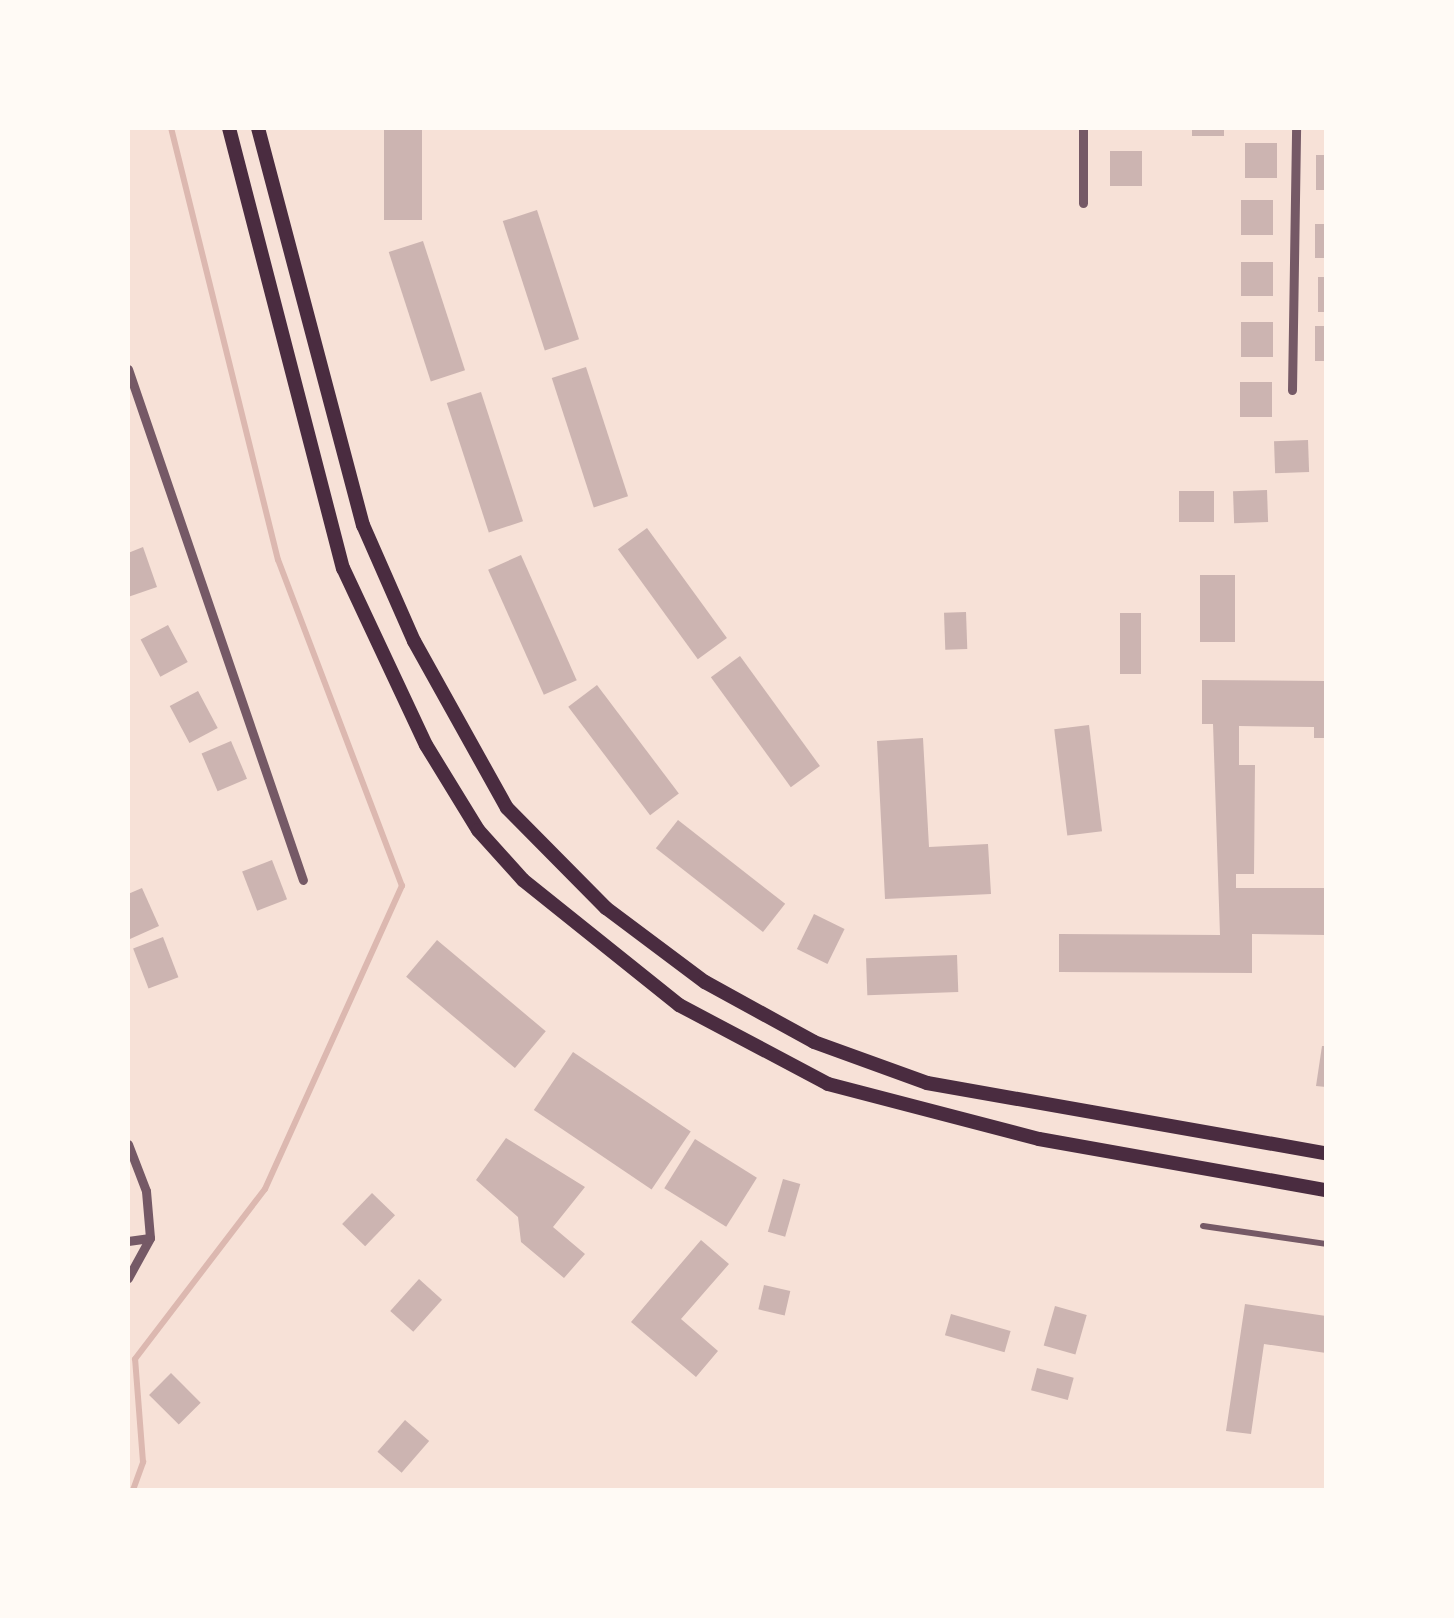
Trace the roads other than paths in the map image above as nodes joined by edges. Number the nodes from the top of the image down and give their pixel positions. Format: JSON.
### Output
{"nodes":[{"id":1,"x":229,"y":128,"type":"edge"},
{"id":2,"x":258,"y":128,"type":"edge"},
{"id":3,"x":1083,"y":128,"type":"edge"},
{"id":4,"x":1296,"y":128,"type":"edge"},
{"id":5,"x":1083,"y":203,"type":"dead end"},
{"id":6,"x":128,"y":369,"type":"edge"},
{"id":7,"x":1292,"y":390,"type":"dead end"},
{"id":8,"x":303,"y":880,"type":"dead end"},
{"id":9,"x":128,"y":1144,"type":"edge"},
{"id":10,"x":1326,"y":1154,"type":"edge"},
{"id":11,"x":1326,"y":1190,"type":"edge"},
{"id":12,"x":1203,"y":1226,"type":"dead end"},
{"id":13,"x":150,"y":1238,"type":"junction"},
{"id":14,"x":128,"y":1240,"type":"edge"},
{"id":15,"x":1326,"y":1244,"type":"edge"},
{"id":16,"x":128,"y":1278,"type":"edge"}],
"edges":[{"from":1,"to":11,"type":"highway"},
{"from":2,"to":10,"type":"highway"},
{"from":3,"to":5,"type":"street"},
{"from":4,"to":7,"type":"street"},
{"from":6,"to":8,"type":"street"},
{"from":9,"to":13,"type":"street"},
{"from":12,"to":15,"type":"street"},
{"from":13,"to":14,"type":"street"},
{"from":13,"to":16,"type":"street"}]}
